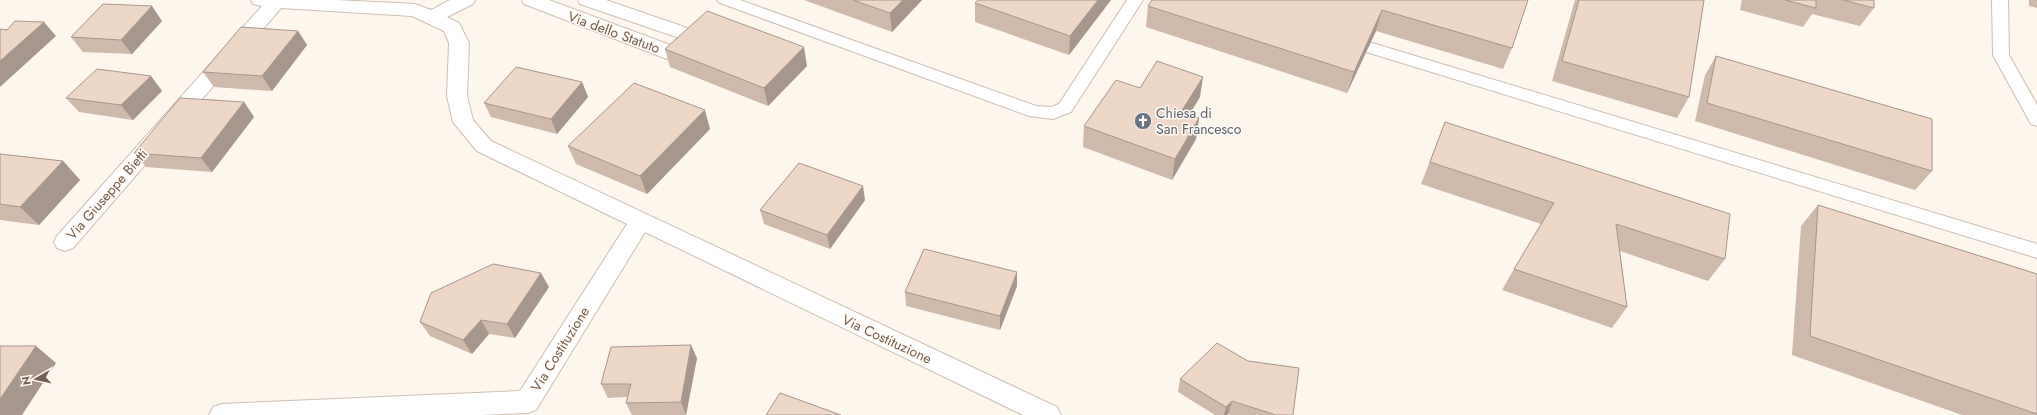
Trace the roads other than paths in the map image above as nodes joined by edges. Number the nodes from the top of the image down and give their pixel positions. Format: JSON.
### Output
{"nodes":[{"id":1,"x":466,"y":0,"type":"edge"},
{"id":2,"x":531,"y":0,"type":"edge"},
{"id":3,"x":587,"y":0,"type":"edge"},
{"id":4,"x":725,"y":0,"type":"edge"},
{"id":5,"x":1135,"y":0,"type":"edge"},
{"id":6,"x":2000,"y":0,"type":"edge"},
{"id":7,"x":268,"y":1,"type":"edge"},
{"id":8,"x":432,"y":18,"type":"junction"},
{"id":9,"x":695,"y":37,"type":"edge"},
{"id":10,"x":1369,"y":46,"type":"edge"},
{"id":11,"x":674,"y":54,"type":"edge"},
{"id":12,"x":2037,"y":120,"type":"edge"},
{"id":13,"x":640,"y":221,"type":"junction"},
{"id":14,"x":65,"y":242,"type":"dead end"},
{"id":15,"x":2037,"y":251,"type":"edge"},
{"id":16,"x":222,"y":415,"type":"edge"},
{"id":17,"x":1048,"y":415,"type":"edge"}],
"edges":[{"from":1,"to":8,"type":"street"},
{"from":2,"to":11,"type":"street","name":"Via dello Statuto"},
{"from":3,"to":9,"type":"street","name":"Via dello Statuto"},
{"from":4,"to":5,"type":"lane"},
{"from":6,"to":12,"type":"lane"},
{"from":7,"to":8,"type":"street"},
{"from":7,"to":14,"type":"street","name":"Via Giuseppe Bietti"},
{"from":8,"to":13,"type":"street","name":"Via Costituzione"},
{"from":10,"to":15,"type":"lane"},
{"from":13,"to":16,"type":"street","name":"Via Costituzione"},
{"from":13,"to":17,"type":"street","name":"Via Costituzione"}]}
